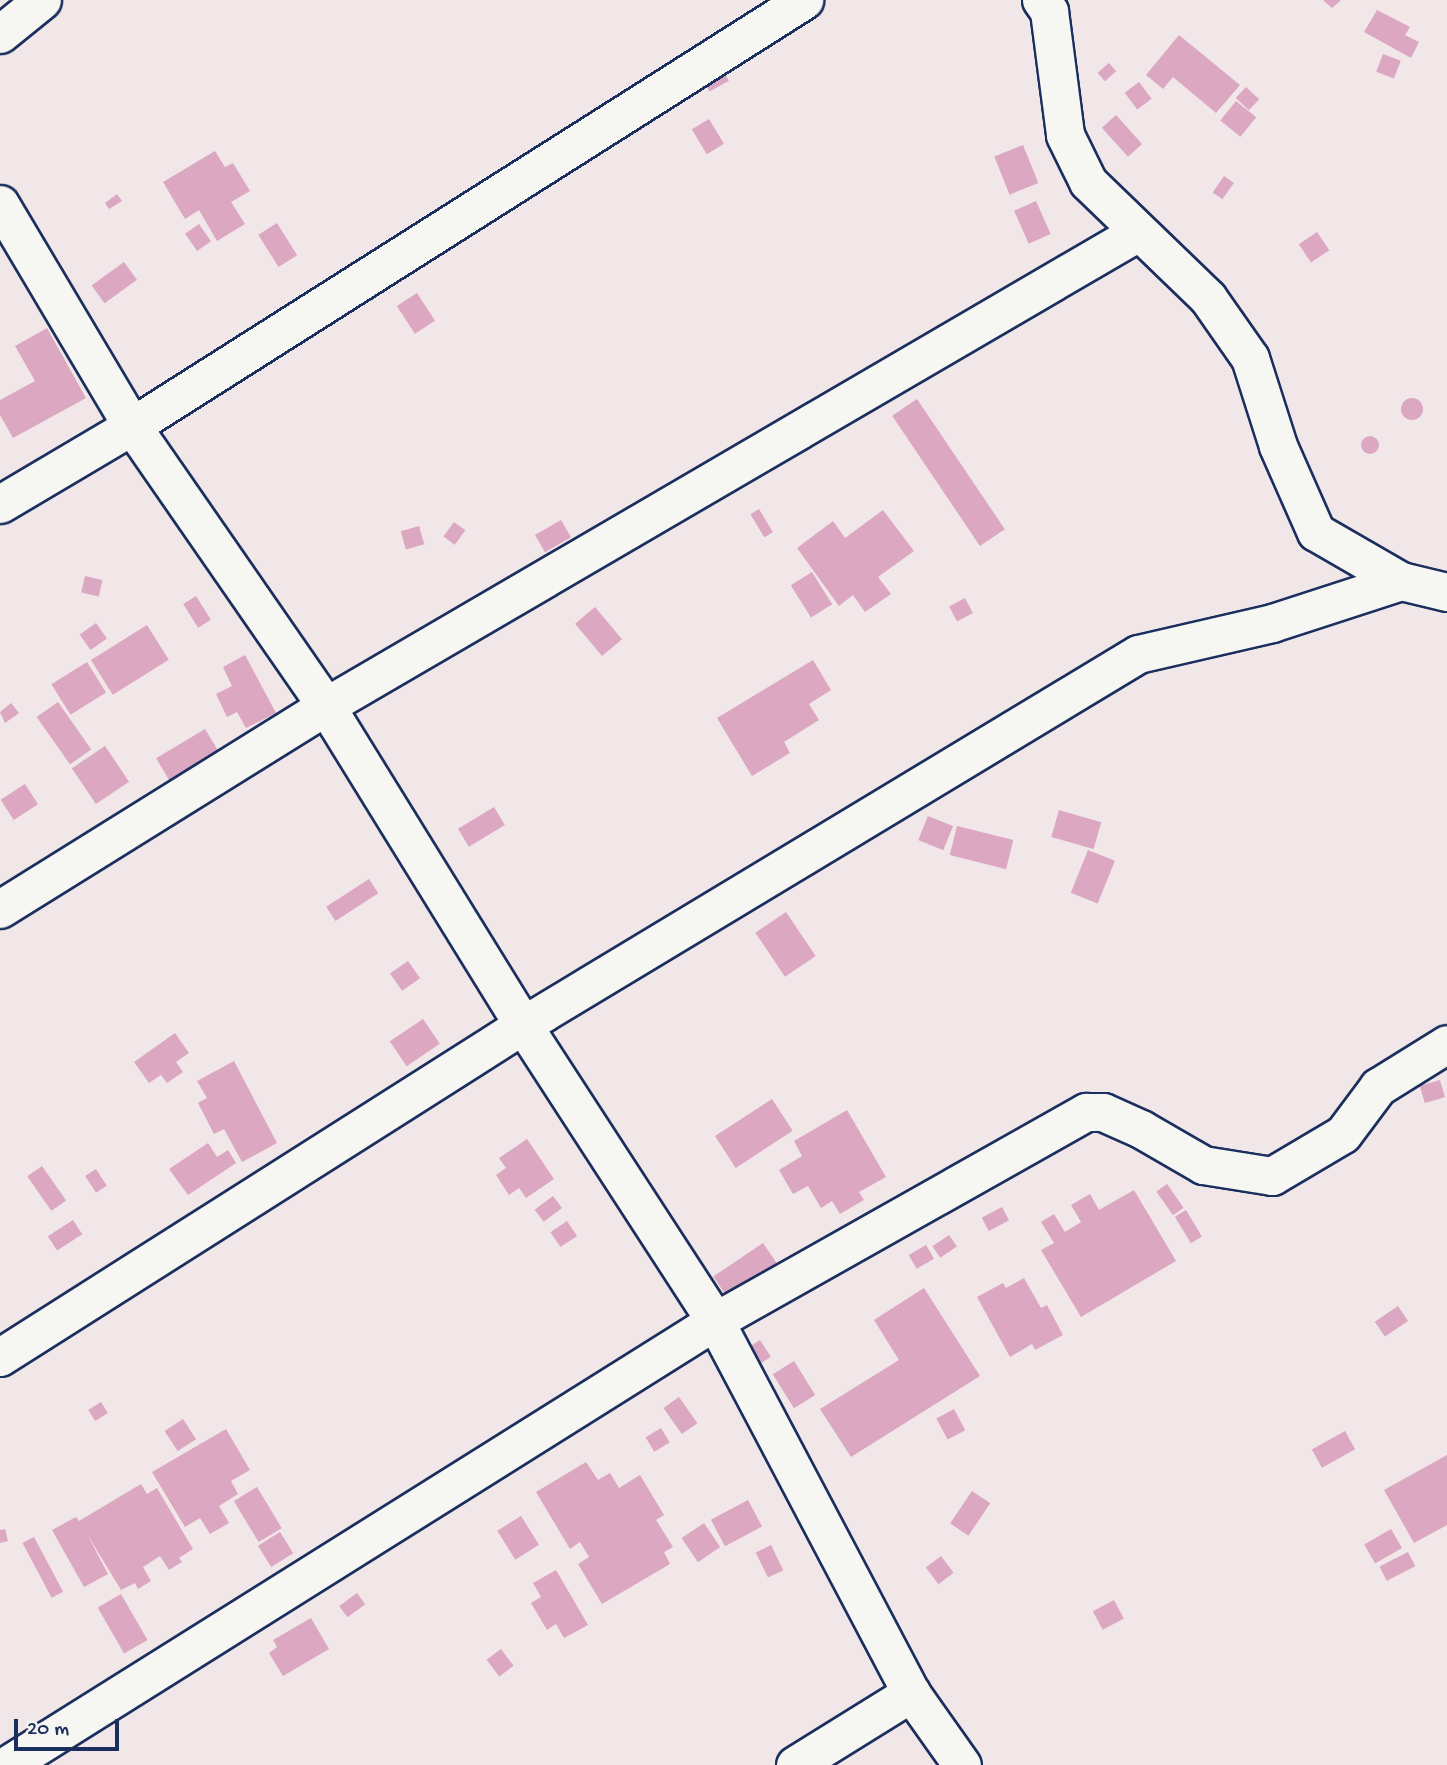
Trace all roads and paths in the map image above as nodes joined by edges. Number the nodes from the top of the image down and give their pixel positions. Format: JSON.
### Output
{"nodes":[{"id":1,"x":42,"y":0,"type":"edge"},
{"id":2,"x":804,"y":0,"type":"edge"},
{"id":3,"x":1041,"y":0,"type":"edge"},
{"id":4,"x":0,"y":34,"type":"edge"},
{"id":5,"x":0,"y":204,"type":"edge"},
{"id":6,"x":1138,"y":232,"type":"junction"},
{"id":7,"x":132,"y":426,"type":"junction"},
{"id":8,"x":0,"y":504,"type":"edge"},
{"id":9,"x":1401,"y":581,"type":"junction"},
{"id":10,"x":1447,"y":592,"type":"edge"},
{"id":11,"x":326,"y":706,"type":"junction"},
{"id":12,"x":0,"y":909,"type":"edge"},
{"id":13,"x":523,"y":1025,"type":"junction"},
{"id":14,"x":1447,"y":1044,"type":"edge"},
{"id":15,"x":716,"y":1321,"type":"junction"},
{"id":16,"x":0,"y":1357,"type":"edge"},
{"id":17,"x":911,"y":1693,"type":"junction"},
{"id":18,"x":7,"y":1765,"type":"edge"},
{"id":19,"x":795,"y":1765,"type":"edge"},
{"id":20,"x":962,"y":1765,"type":"edge"}],
"edges":[{"from":1,"to":4,"type":"street"},
{"from":2,"to":7,"type":"street"},
{"from":3,"to":6,"type":"street"},
{"from":5,"to":7,"type":"street"},
{"from":6,"to":9,"type":"street"},
{"from":6,"to":11,"type":"street"},
{"from":7,"to":8,"type":"street"},
{"from":7,"to":11,"type":"street"},
{"from":9,"to":10,"type":"street"},
{"from":9,"to":13,"type":"street"},
{"from":11,"to":12,"type":"street"},
{"from":11,"to":13,"type":"street"},
{"from":13,"to":15,"type":"street"},
{"from":13,"to":16,"type":"street"},
{"from":14,"to":15,"type":"street"},
{"from":15,"to":17,"type":"street"},
{"from":15,"to":18,"type":"street"},
{"from":17,"to":19,"type":"street"},
{"from":17,"to":20,"type":"street"}]}
